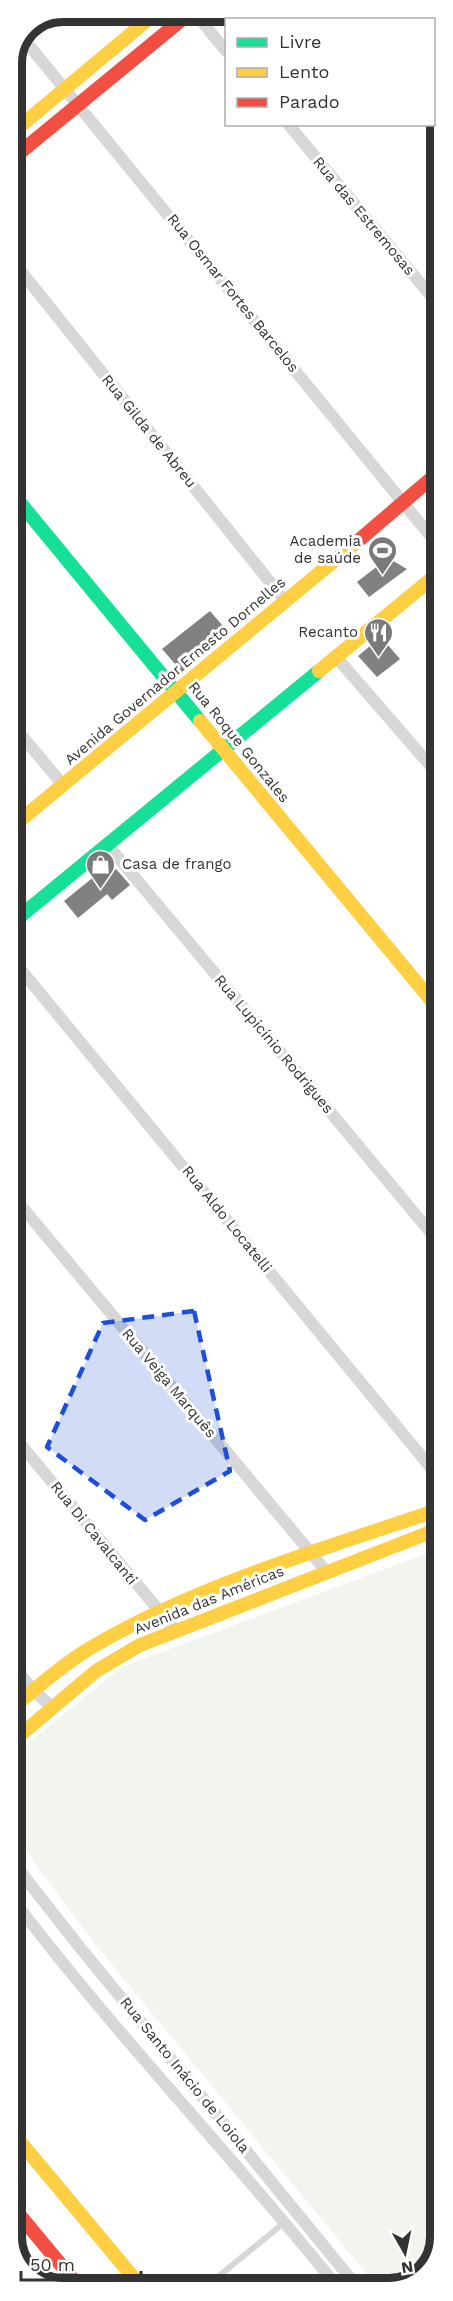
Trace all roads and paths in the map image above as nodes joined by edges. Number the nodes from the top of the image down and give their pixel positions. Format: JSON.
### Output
{"nodes":[{"id":1,"x":145,"y":22,"type":"edge"},
{"id":2,"x":180,"y":22,"type":"edge"},
{"id":3,"x":202,"y":22,"type":"edge"},
{"id":4,"x":28,"y":44,"type":"edge"},
{"id":5,"x":225,"y":50,"type":"edge"},
{"id":6,"x":65,"y":89,"type":"junction"},
{"id":7,"x":79,"y":104,"type":"junction"},
{"id":8,"x":22,"y":125,"type":"edge"},
{"id":9,"x":290,"y":126,"type":"edge"},
{"id":10,"x":22,"y":151,"type":"edge"},
{"id":11,"x":22,"y":273,"type":"edge"},
{"id":12,"x":430,"y":295,"type":"edge"},
{"id":13,"x":430,"y":479,"type":"edge"},
{"id":14,"x":403,"y":501,"type":"junction"},
{"id":15,"x":22,"y":505,"type":"edge"},
{"id":16,"x":430,"y":535,"type":"edge"},
{"id":17,"x":430,"y":580,"type":"edge"},
{"id":18,"x":286,"y":602,"type":"junction"},
{"id":19,"x":337,"y":658,"type":"junction"},
{"id":20,"x":177,"y":692,"type":"junction"},
{"id":21,"x":22,"y":736,"type":"edge"},
{"id":22,"x":222,"y":748,"type":"junction"},
{"id":23,"x":430,"y":765,"type":"edge"},
{"id":24,"x":63,"y":785,"type":"junction"},
{"id":25,"x":22,"y":818,"type":"edge"},
{"id":26,"x":107,"y":844,"type":"junction"},
{"id":27,"x":22,"y":914,"type":"edge"},
{"id":28,"x":22,"y":972,"type":"edge"},
{"id":29,"x":430,"y":999,"type":"edge"},
{"id":30,"x":23,"y":1208,"type":"edge"},
{"id":31,"x":430,"y":1232,"type":"edge"},
{"id":32,"x":23,"y":1447,"type":"edge"},
{"id":33,"x":430,"y":1467,"type":"edge"},
{"id":34,"x":430,"y":1513,"type":"edge"},
{"id":35,"x":430,"y":1532,"type":"edge"},
{"id":36,"x":311,"y":1553,"type":"junction"},
{"id":37,"x":326,"y":1571,"type":"junction"},
{"id":38,"x":159,"y":1612,"type":"junction"},
{"id":39,"x":176,"y":1631,"type":"junction"},
{"id":40,"x":23,"y":1677,"type":"edge"},
{"id":41,"x":34,"y":1691,"type":"junction"},
{"id":42,"x":23,"y":1700,"type":"edge"},
{"id":43,"x":53,"y":1708,"type":"junction"},
{"id":44,"x":23,"y":1733,"type":"edge"},
{"id":45,"x":23,"y":1875,"type":"edge"},
{"id":46,"x":23,"y":1912,"type":"edge"},
{"id":47,"x":23,"y":2145,"type":"edge"},
{"id":48,"x":23,"y":2219,"type":"edge"},
{"id":49,"x":286,"y":2222,"type":"junction"},
{"id":50,"x":72,"y":2278,"type":"edge"},
{"id":51,"x":134,"y":2278,"type":"edge"},
{"id":52,"x":217,"y":2278,"type":"edge"},
{"id":53,"x":330,"y":2278,"type":"edge"},
{"id":54,"x":350,"y":2278,"type":"edge"}],
"edges":[{"from":1,"to":6,"type":"street"},
{"from":2,"to":7,"type":"street"},
{"from":3,"to":5,"type":"street"},
{"from":4,"to":6,"type":"street","name":"Rua Osmar Fortes Barcelos"},
{"from":6,"to":7,"type":"street","name":"Rua Osmar Fortes Barcelos"},
{"from":6,"to":8,"type":"street"},
{"from":7,"to":10,"type":"street"},
{"from":7,"to":14,"type":"street","name":"Rua Osmar Fortes Barcelos"},
{"from":9,"to":12,"type":"street","name":"Rua das Estremosas"},
{"from":11,"to":18,"type":"street","name":"Rua Gilda de Abreu"},
{"from":13,"to":14,"type":"street","name":"Avenida Governador Ernesto Dornelles"},
{"from":14,"to":16,"type":"street","name":"Rua Osmar Fortes Barcelos"},
{"from":14,"to":18,"type":"street","name":"Avenida Governador Ernesto Dornelles"},
{"from":15,"to":20,"type":"street","name":"Rua Roque Gonzales"},
{"from":17,"to":19,"type":"street"},
{"from":18,"to":20,"type":"street","name":"Avenida Governador Ernesto Dornelles"},
{"from":19,"to":22,"type":"street"},
{"from":19,"to":23,"type":"street"},
{"from":20,"to":22,"type":"street","name":"Rua Roque Gonzales"},
{"from":20,"to":24,"type":"street","name":"Avenida Governador Ernesto Dornelles"},
{"from":21,"to":24,"type":"street"},
{"from":22,"to":26,"type":"street"},
{"from":22,"to":29,"type":"street","name":"Rua Roque Gonzales"},
{"from":24,"to":25,"type":"street","name":"Avenida Governador Ernesto Dornelles"},
{"from":26,"to":27,"type":"street"},
{"from":26,"to":31,"type":"street","name":"Rua Lupicínio Rodrigues"},
{"from":28,"to":33,"type":"street","name":"Rua Aldo Locatelli"},
{"from":30,"to":36,"type":"street","name":"Rua Veiga Marquês"},
{"from":32,"to":38,"type":"street","name":"Rua Di Cavalcanti"},
{"from":34,"to":36,"type":"street","name":"Avenida das Américas"},
{"from":35,"to":37,"type":"street","name":"Avenida das Américas"},
{"from":36,"to":37,"type":"street","name":"Rua Veiga Marquês"},
{"from":36,"to":38,"type":"street","name":"Avenida das Américas"},
{"from":37,"to":39,"type":"street","name":"Avenida das Américas"},
{"from":38,"to":39,"type":"street","name":"Rua Di Cavalcanti"},
{"from":38,"to":41,"type":"street","name":"Avenida das Américas"},
{"from":39,"to":43,"type":"street","name":"Avenida das Américas"},
{"from":40,"to":41,"type":"street"},
{"from":41,"to":42,"type":"street","name":"Avenida das Américas"},
{"from":41,"to":43,"type":"street"},
{"from":43,"to":44,"type":"street","name":"Avenida das Américas"},
{"from":45,"to":54,"type":"street","name":"Rua Santo Inácio de Loiola"},
{"from":46,"to":49,"type":"street","name":"Rua Santo Inácio de Loiola"},
{"from":47,"to":51,"type":"street"},
{"from":48,"to":50,"type":"street"},
{"from":49,"to":52,"type":"lane"},
{"from":49,"to":53,"type":"street","name":"Rua Santo Inácio de Loiola"}]}
